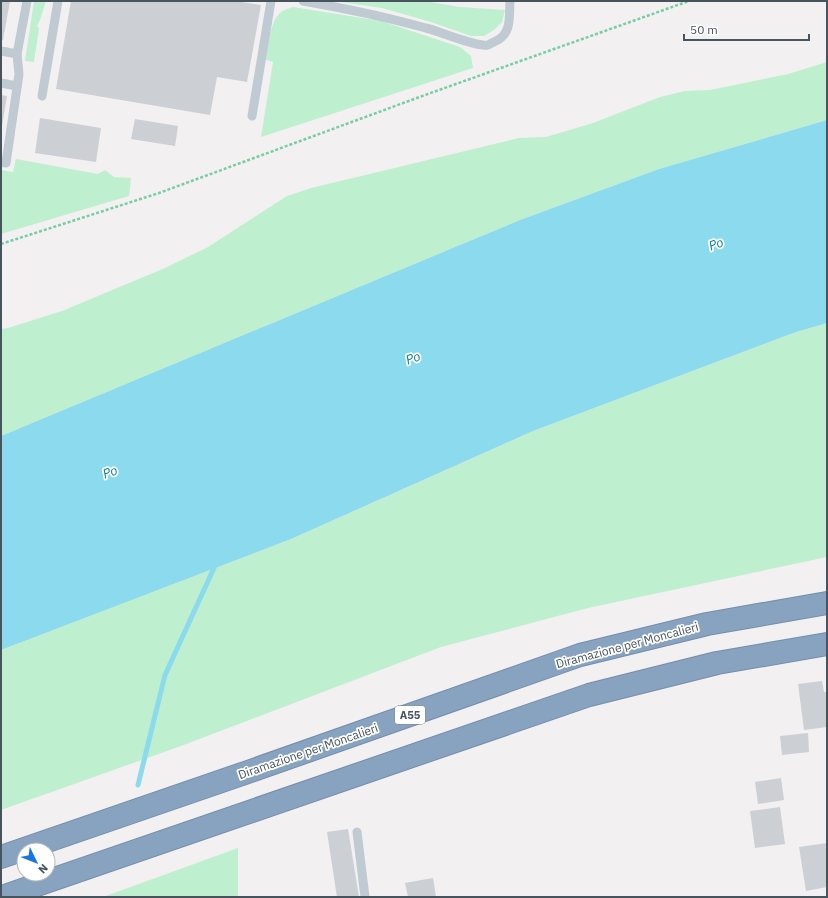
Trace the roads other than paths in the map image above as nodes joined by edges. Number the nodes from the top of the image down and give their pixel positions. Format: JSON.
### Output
{"nodes":[{"id":1,"x":27,"y":1,"type":"edge"},
{"id":2,"x":58,"y":1,"type":"edge"},
{"id":3,"x":271,"y":1,"type":"edge"},
{"id":4,"x":303,"y":1,"type":"edge"},
{"id":5,"x":510,"y":6,"type":"edge"},
{"id":6,"x":1,"y":52,"type":"edge"},
{"id":7,"x":17,"y":54,"type":"junction"},
{"id":8,"x":1,"y":83,"type":"edge"},
{"id":9,"x":17,"y":86,"type":"junction"},
{"id":10,"x":42,"y":96,"type":"dead end"},
{"id":11,"x":252,"y":116,"type":"dead end"},
{"id":12,"x":1,"y":162,"type":"edge"},
{"id":13,"x":827,"y":603,"type":"edge"},
{"id":14,"x":827,"y":644,"type":"edge"},
{"id":15,"x":357,"y":832,"type":"dead end"},
{"id":16,"x":1,"y":857,"type":"edge"},
{"id":17,"x":2,"y":897,"type":"edge"},
{"id":18,"x":366,"y":897,"type":"edge"}],
"edges":[{"from":1,"to":7,"type":"lane"},
{"from":2,"to":10,"type":"lane"},
{"from":3,"to":11,"type":"lane"},
{"from":4,"to":5,"type":"lane"},
{"from":6,"to":7,"type":"lane"},
{"from":7,"to":9,"type":"lane"},
{"from":8,"to":9,"type":"lane"},
{"from":9,"to":12,"type":"lane"},
{"from":13,"to":16,"type":"highway","name":"Diramazione per Moncalieri","number":"A55"},
{"from":14,"to":17,"type":"highway"},
{"from":15,"to":18,"type":"lane"}]}
